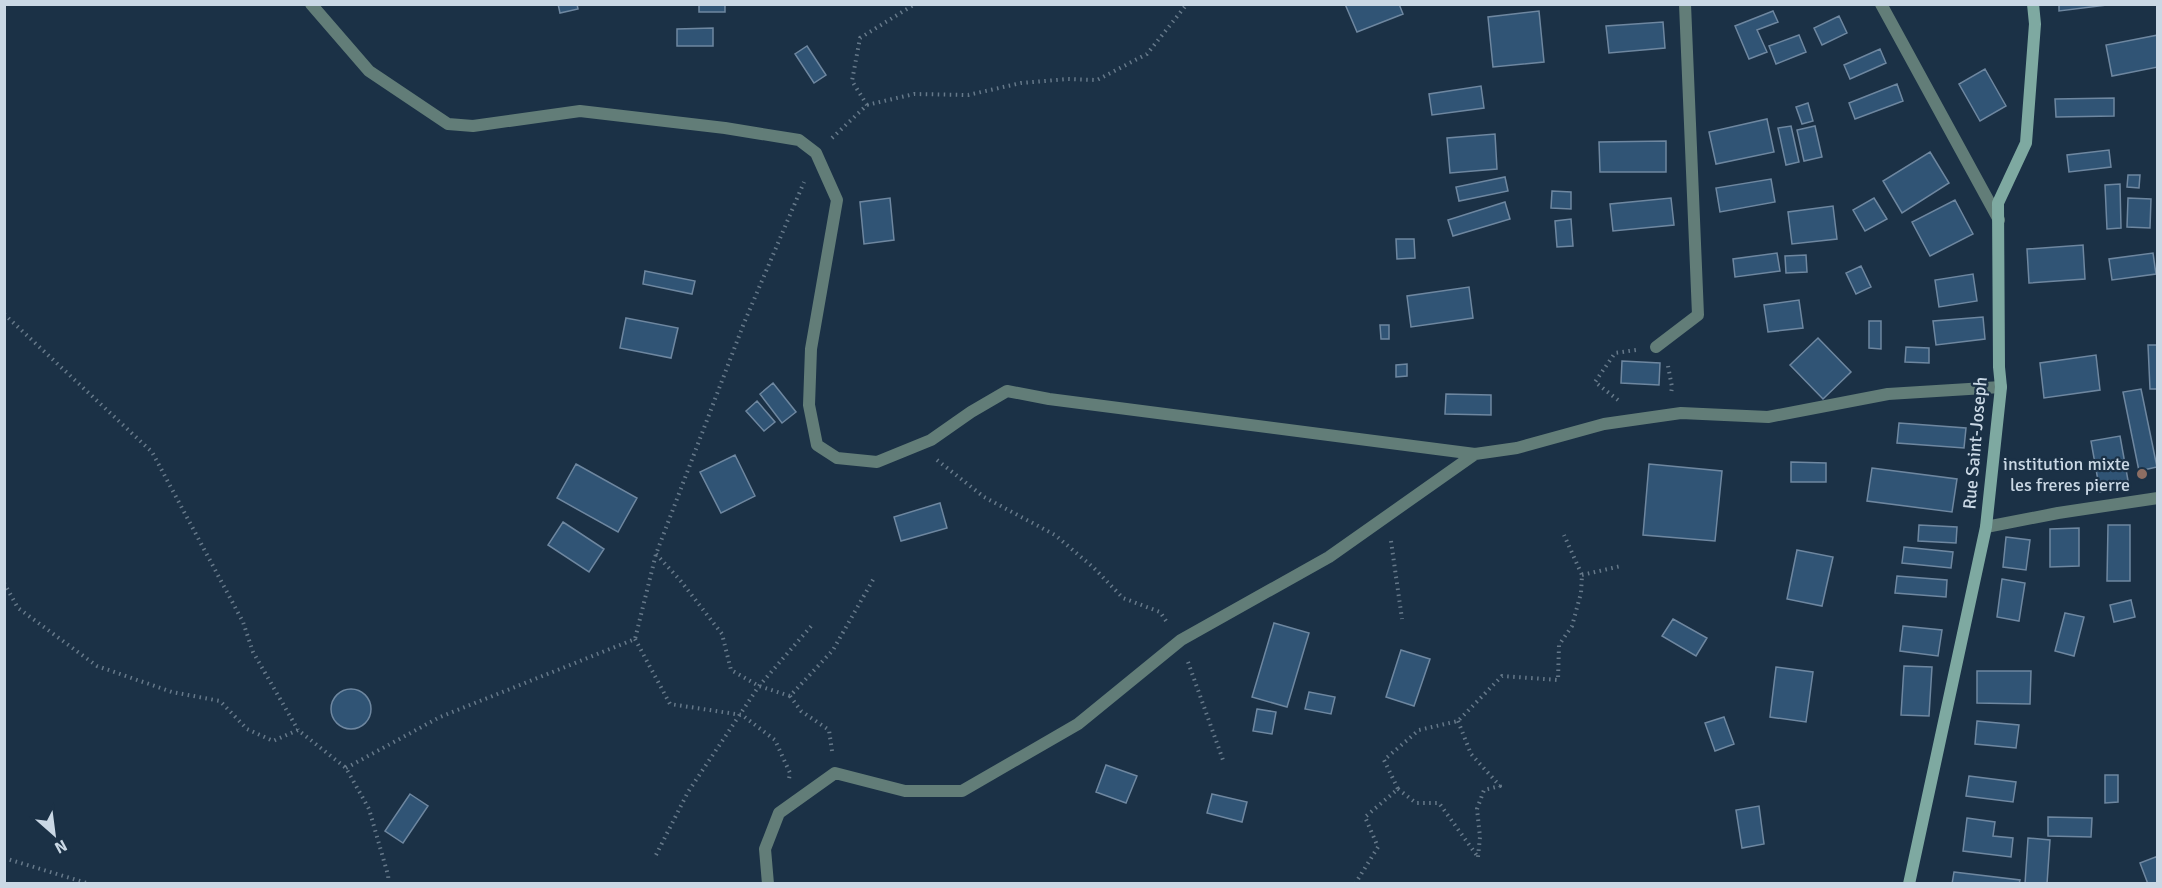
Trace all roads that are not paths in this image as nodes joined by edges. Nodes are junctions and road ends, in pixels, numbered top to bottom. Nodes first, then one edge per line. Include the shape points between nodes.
1 (311, 4) edge
2 (1685, 4) edge
3 (1881, 4) edge
4 (2033, 4) edge
5 (1999, 220) junction
6 (1656, 346) road end
7 (2001, 387) junction
8 (1475, 454) junction
9 (2157, 498) edge
10 (1986, 527) junction
11 (768, 884) edge
12 (1909, 884) edge

1 - 8 street via 369,71 448,124 473,126 580,111 800,140 816,153 837,200 811,349 809,405 818,445 837,458 877,462 931,440 1007,391
2 - 6 street via 1698,315
3 - 5 street
4 - 5 street, Rue Saint-Joseph via 2036,24 2026,143 1998,202
5 - 7 street, Rue Saint-Joseph
7 - 8 street via 1887,394 1768,417 1682,413 1604,424 1517,448
7 - 10 street, Rue Saint-Joseph
8 - 11 street via 1329,557 1181,640 1078,724 962,791 905,791 835,773 779,813 765,849
9 - 10 street
10 - 12 street, Rue Saint-Joseph

